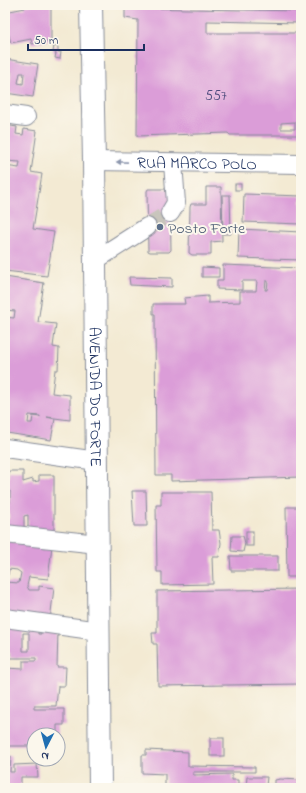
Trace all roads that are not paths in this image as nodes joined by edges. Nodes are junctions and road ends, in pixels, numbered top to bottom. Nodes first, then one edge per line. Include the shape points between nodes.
1 (91, 5) edge
2 (5, 114) edge
3 (26, 117) dead end
4 (94, 161) junction
5 (173, 163) junction
6 (301, 164) edge
7 (170, 213) tunnel mouth
8 (147, 228) tunnel mouth
9 (94, 261) junction
10 (5, 448) edge
11 (97, 461) junction
12 (5, 534) edge
13 (98, 544) junction
14 (5, 618) edge
15 (99, 630) junction
16 (100, 788) edge

1 - 4 main road, AVENIDA DO FORTE
2 - 3 street
5 -> 4 street, RUA MARCO POLO
4 - 9 main road, AVENIDA DO FORTE
5 - 6 street, RUA MARCO POLO
5 - 7 street via 176,202
8 - 9 street
9 - 11 main road, AVENIDA DO FORTE
10 - 11 street
11 - 13 main road, AVENIDA DO FORTE
12 - 13 street
13 - 15 main road, AVENIDA DO FORTE
14 - 15 street
15 - 16 main road, AVENIDA DO FORTE

